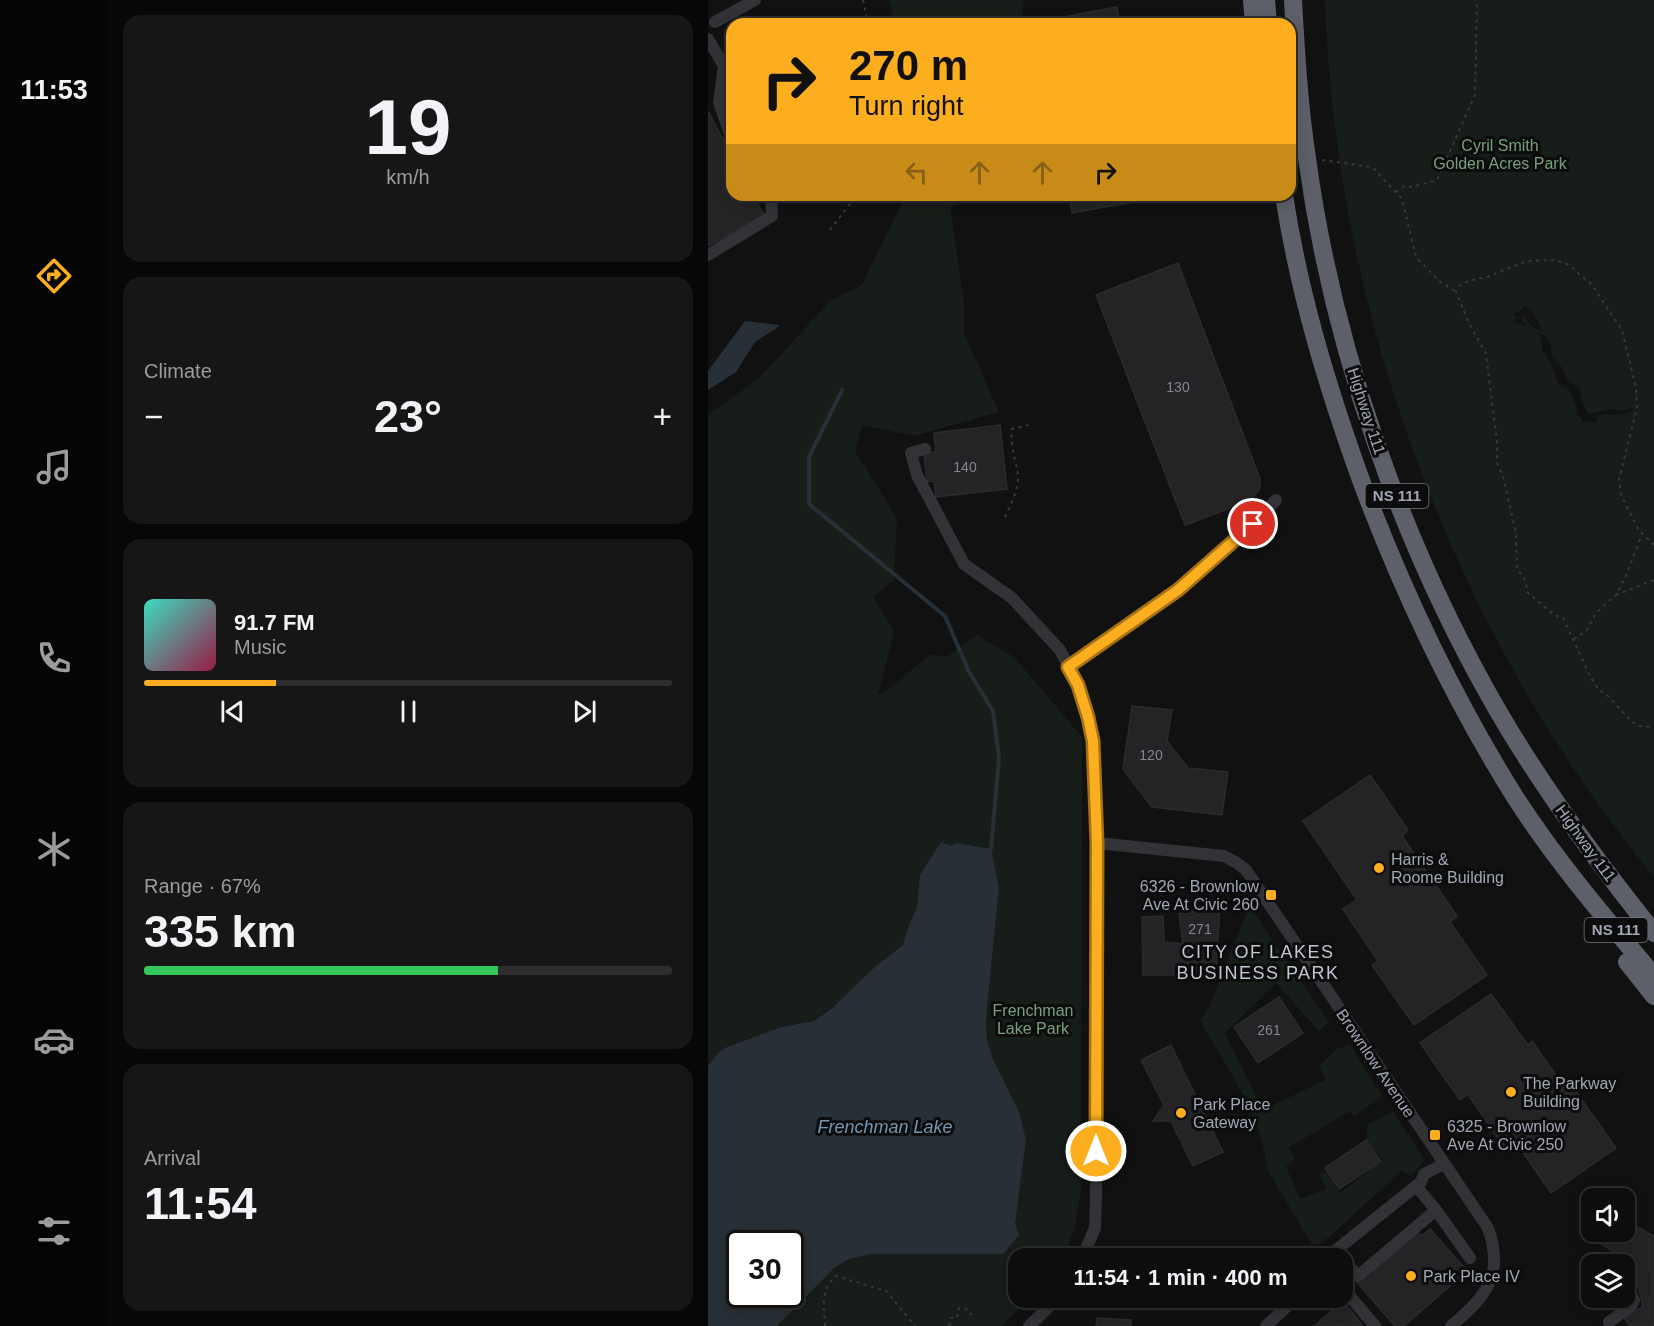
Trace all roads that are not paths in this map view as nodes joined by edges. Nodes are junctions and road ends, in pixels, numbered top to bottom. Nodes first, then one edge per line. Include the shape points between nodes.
1 (755, 0) edge
2 (1252, 0) edge
3 (1266, 0) edge
4 (1293, 0) edge
5 (708, 10) edge
6 (1254, 18) edge
7 (1268, 18) edge
8 (1295, 18) edge
9 (711, 24) edge
10 (1296, 34) edge
11 (708, 39) edge
12 (726, 122) edge
13 (771, 201) edge
14 (1285, 201) edge
15 (708, 255) edge
16 (925, 449) dead end
17 (1276, 500) dead end
18 (1068, 667) junction
19 (1097, 843) junction
20 (1577, 885) junction
21 (1654, 933) edge
22 (1654, 975) edge
23 (1654, 996) edge
24 (1441, 1166) junction
25 (1418, 1184) junction
26 (1436, 1210) junction
27 (1086, 1248) edge
28 (1339, 1248) edge
29 (1470, 1258) dead end
30 (1353, 1271) edge
31 (1353, 1300) edge
32 (1048, 1308) edge
33 (1285, 1308) edge
34 (1628, 1308) edge
35 (1609, 1322) dead end
36 (1029, 1326) edge
37 (1266, 1326) edge
38 (1376, 1326) edge
39 (1451, 1326) edge

1 - 9 street
2 - 6 highway
3 - 7 highway
4 - 8 highway, Highway 111 / NS 111
5 - 9 street
10 - 21 highway, Highway 111 / NS 111 via 1307,158 1322,243 1343,332 1389,477 1457,636 1499,712 1580,835
11 - 12 street via 724,66 719,102
13 - 15 street via 772,216
14 - 20 highway, Highway 111 / NS 111 via 1319,353 1381,533 1414,609 1480,738
16 - 18 street via 911,453 916,475 964,564 1012,598 1060,650
17 - 18 street via 1178,590
18 - 19 street via 1078,685 1093,741
19 - 24 street, Brownlow Avenue via 1224,856 1246,870
19 - 27 street via 1096,1197 1095,1228
20 - 22 highway, Highway 111 / NS 111
20 - 23 highway
24 - 25 street via 1424,1174
24 - 39 street, Brownlow Avenue via 1488,1228 1496,1257 1485,1293
25 - 26 street
25 - 28 street
26 - 29 street
26 - 30 street via 1358,1276
31 - 38 street
32 - 36 street
33 - 37 street
34 - 35 street

